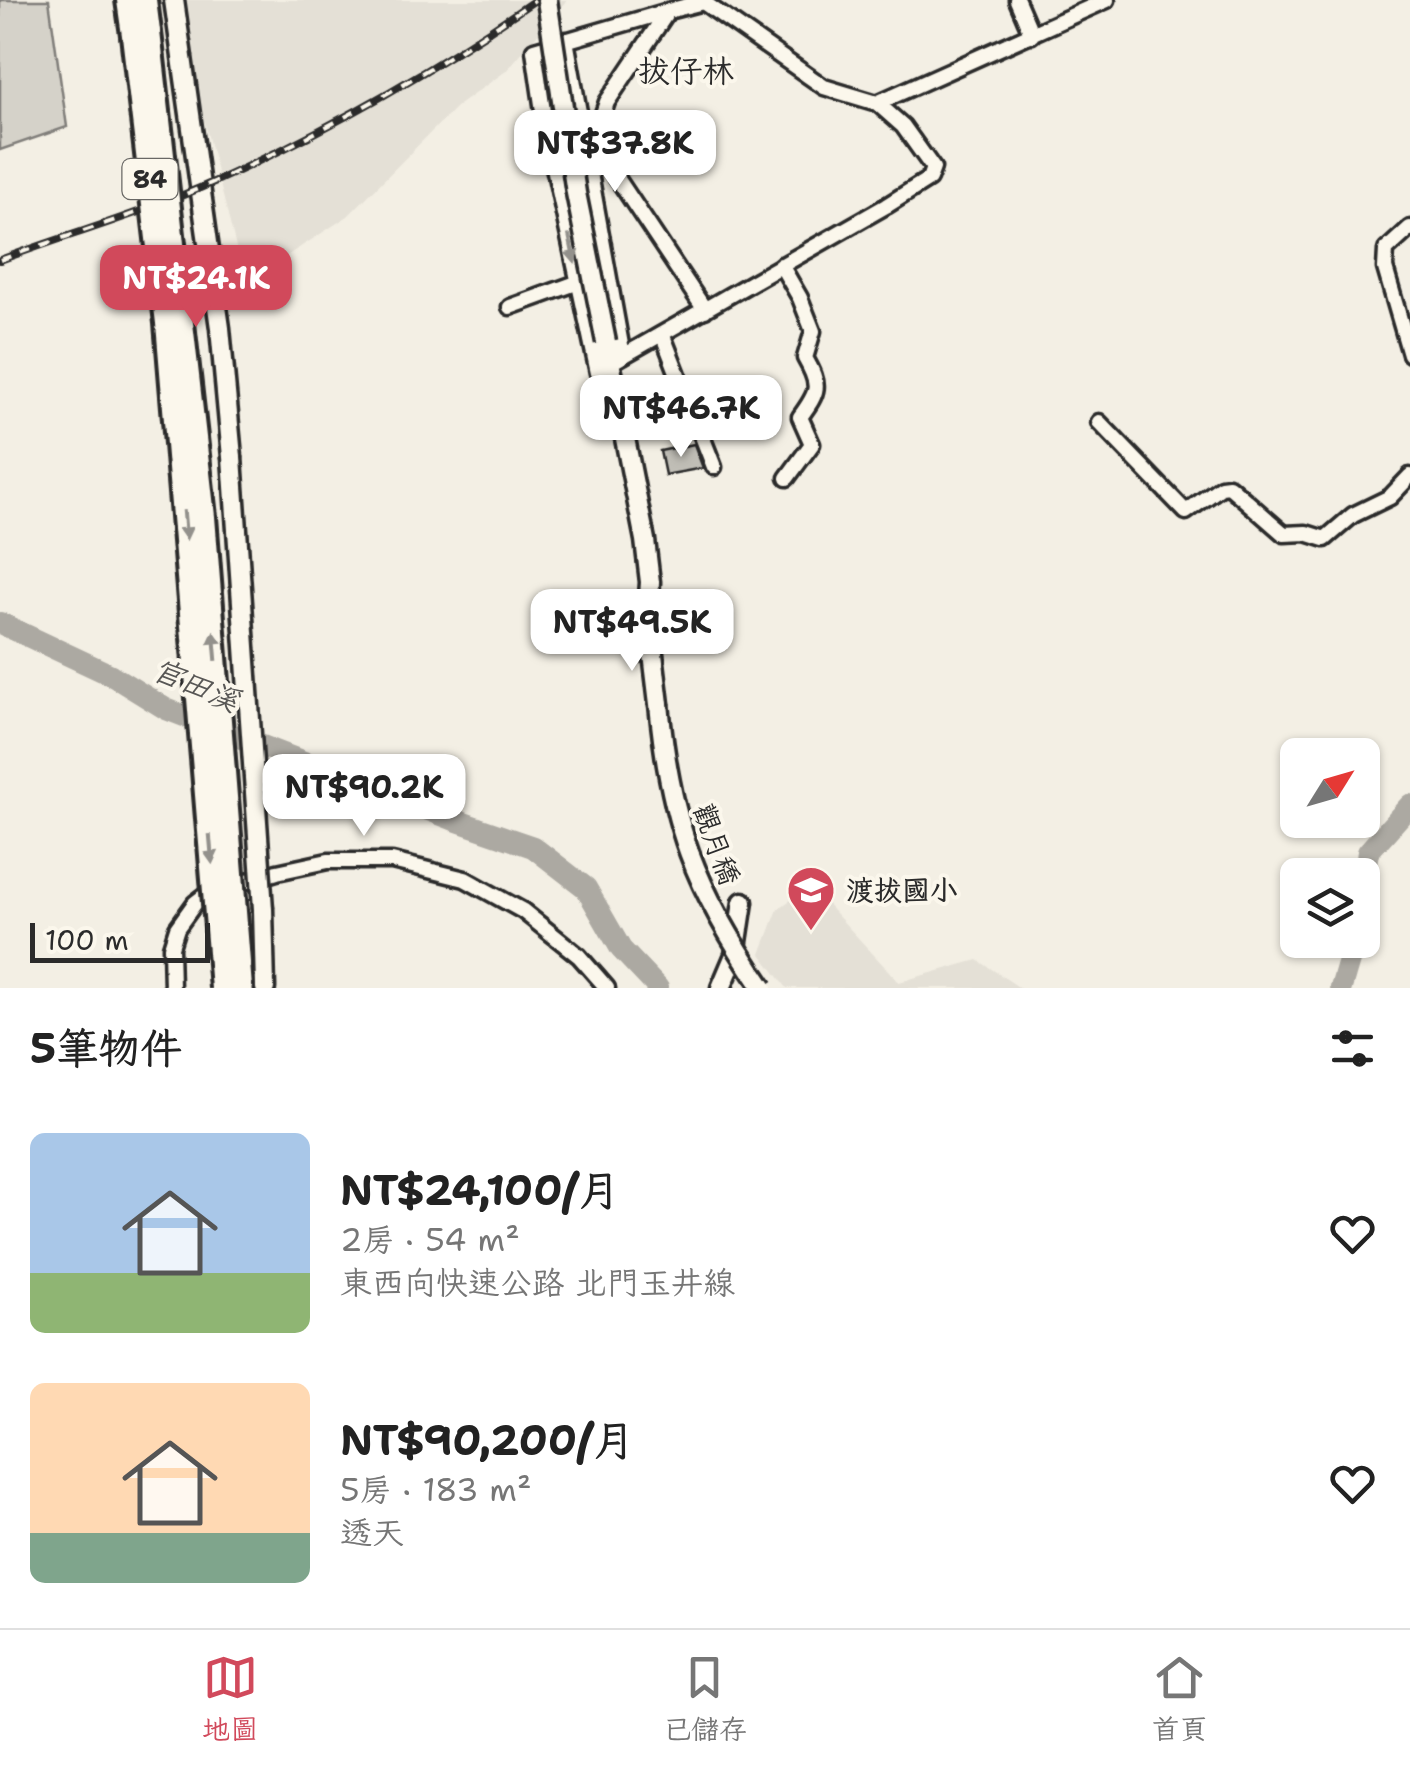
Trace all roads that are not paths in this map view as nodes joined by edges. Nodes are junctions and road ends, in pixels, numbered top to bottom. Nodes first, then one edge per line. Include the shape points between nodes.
1 (128, 0) edge
2 (145, 0) edge
3 (174, 0) edge
4 (547, 0) edge
5 (1017, 0) edge
6 (1108, 0) edge
7 (704, 1) edge
8 (668, 10) junction
9 (1032, 35) junction
10 (566, 40) junction
11 (877, 102) junction
12 (1410, 228) edge
13 (781, 265) junction
14 (579, 282) junction
15 (510, 308) dead end
16 (706, 310) junction
17 (663, 336) junction
18 (1410, 354) edge
19 (610, 364) junction
20 (1099, 422) dead end
21 (714, 467) dead end
22 (1410, 476) edge
23 (787, 478) dead end
24 (743, 902) dead end
25 (172, 988) edge
26 (222, 988) edge
27 (240, 988) edge
28 (265, 988) edge
29 (608, 988) edge
30 (721, 988) edge
31 (763, 988) edge

1 -> 26 highway, 84, bridge via 167,323
27 -> 2 highway, 84, bridge via 204,517
3 - 28 main road, bridge via 232,456
4 - 19 main road, 觀月穚, bridge
5 - 9 street
6 - 9 street
7 - 8 street
7 - 11 street via 824,88
8 - 10 street
8 - 16 street via 607,102 596,131 601,154
9 - 11 street
10 -> 14 street via 534,50
10 - 19 street
11 - 13 street via 933,168 929,179
12 - 18 street via 1386,250 1385,268
13 - 16 street
13 - 23 street via 813,331 805,358 817,378 816,396 800,417 812,444
14 - 15 street
14 - 19 street
16 - 17 street
17 - 19 street
17 - 21 street
19 - 31 main road, 觀月穚, bridge via 646,540 665,769 690,862
20 - 22 street via 1186,512 1228,486 1284,534 1325,539
24 - 30 main road via 735,954
25 - 29 street via 177,928 208,893 328,861 392,861 464,879 524,910

